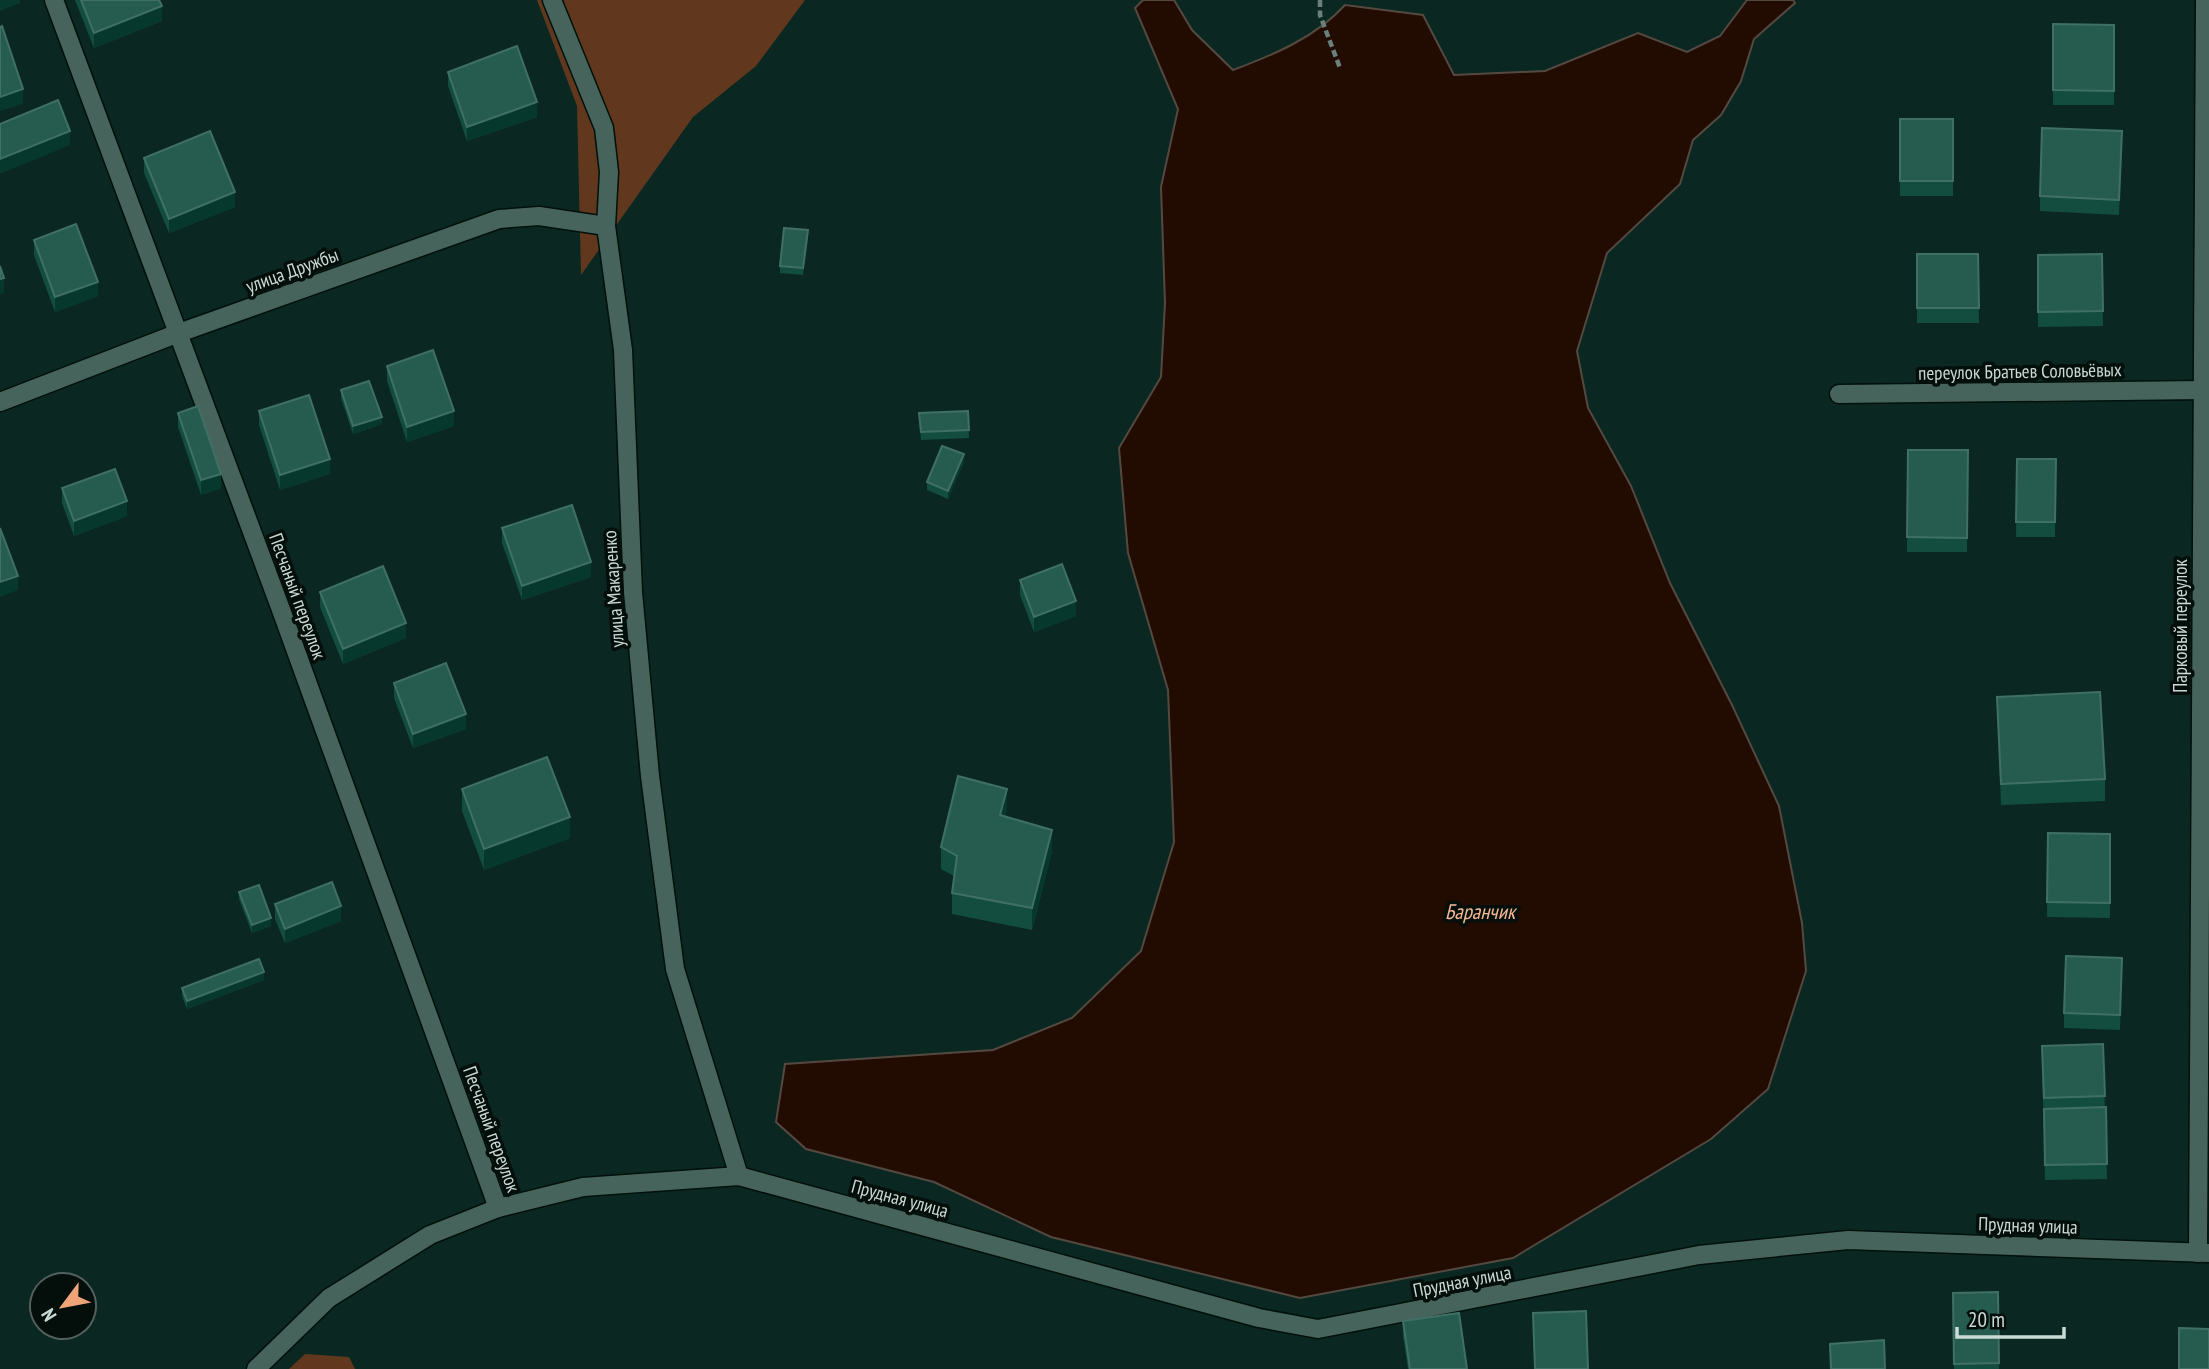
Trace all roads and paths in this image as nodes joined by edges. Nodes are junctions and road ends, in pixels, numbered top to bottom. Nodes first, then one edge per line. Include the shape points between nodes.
1 (54, 0) edge
2 (552, 0) edge
3 (1320, 0) edge
4 (2205, 0) edge
5 (1340, 68) dead end
6 (606, 226) junction
7 (176, 334) junction
8 (2203, 390) junction
9 (1839, 394) dead end
10 (0, 402) edge
11 (739, 1176) junction
12 (498, 1208) junction
13 (2204, 1253) edge
14 (256, 1369) edge

1 - 7 street, Песчаный переулок
2 - 6 street, улица Макаренко via 604,128 609,172
3 - 5 path via 1320,15
4 - 8 street, Парковый переулок
6 - 7 street, улица Дружбы via 539,216 499,219
6 - 11 street, улица Макаренко via 623,350 633,592 646,737 675,969
7 - 10 street, улица Дружбы
7 - 12 street, Песчаный переулок
8 - 9 street, переулок Братьев Соловьёвых
8 - 13 street, Парковый переулок
11 - 12 street, Прудная улица via 583,1187
11 - 13 street, Прудная улица via 1259,1318 1318,1329 1699,1255 1848,1240
12 - 14 street, Прудная улица via 430,1235 329,1298

